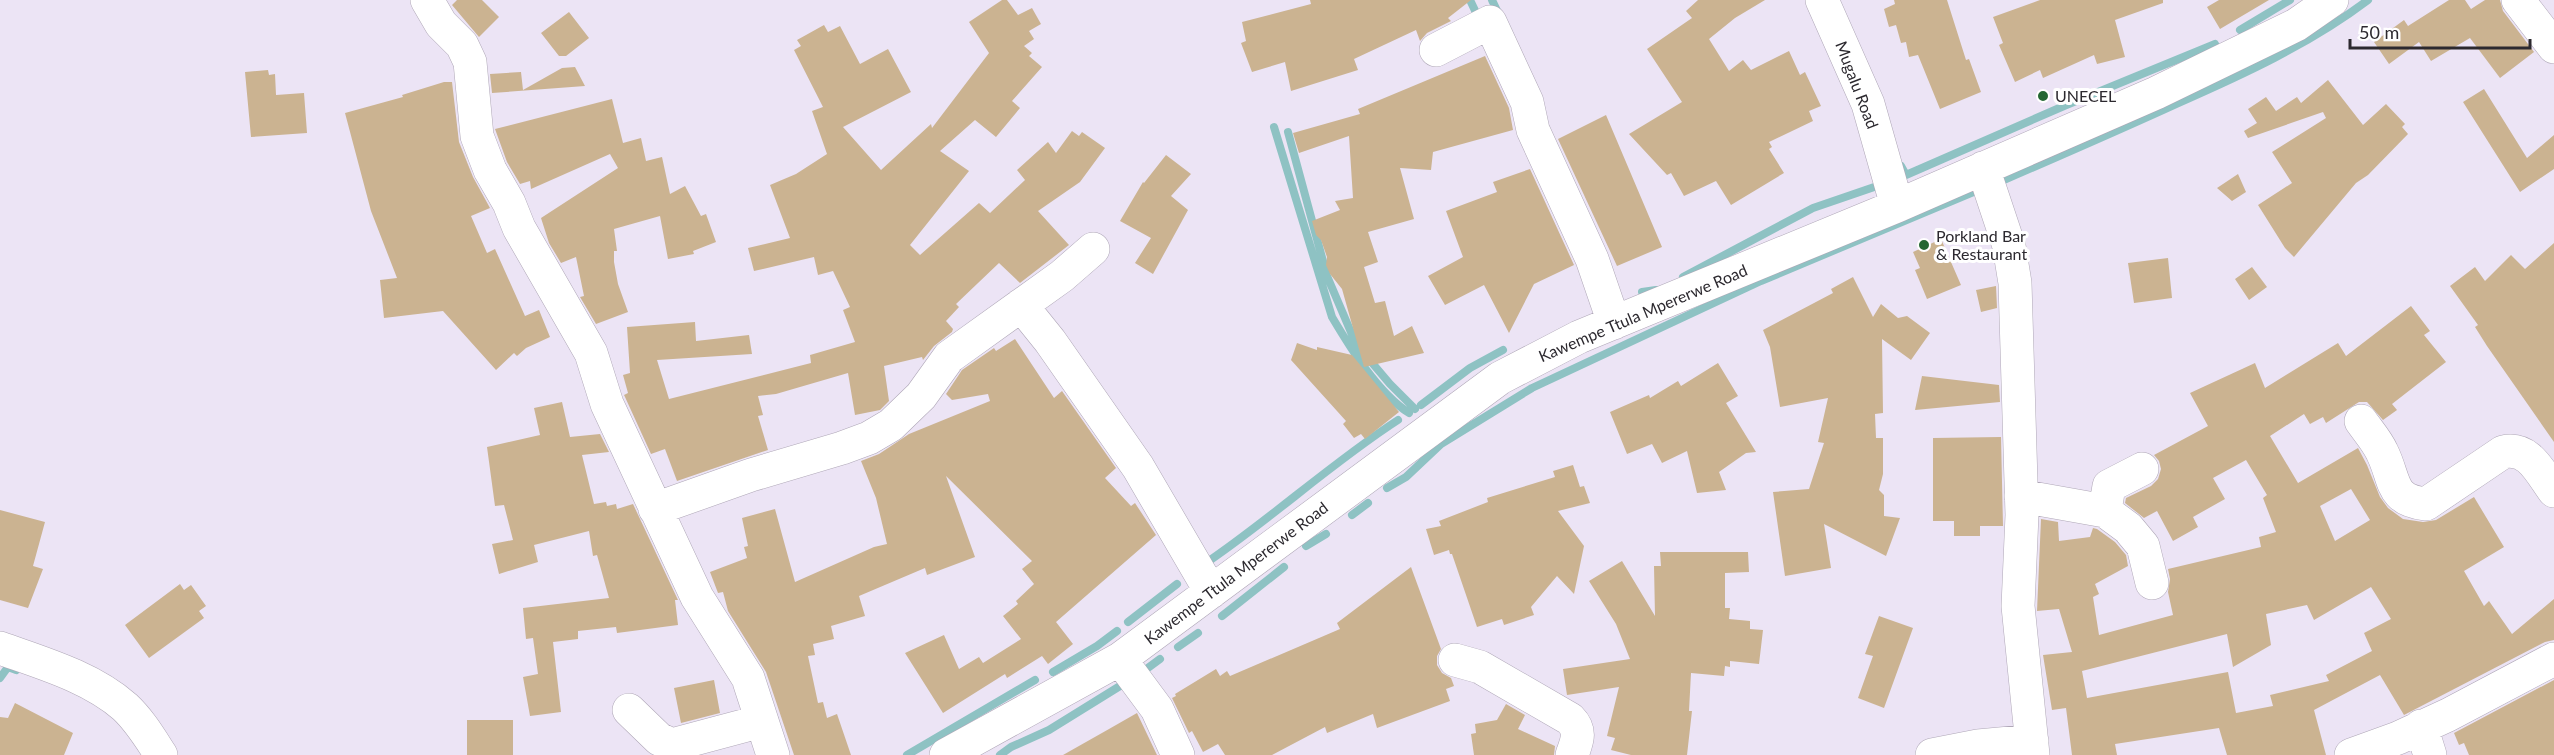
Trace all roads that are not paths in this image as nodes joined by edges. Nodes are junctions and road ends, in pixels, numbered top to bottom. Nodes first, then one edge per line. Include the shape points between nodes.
1 (427, 0) edge
2 (1822, 0) edge
3 (2332, 0) edge
4 (2518, 0) edge
5 (2554, 47) edge
6 (1436, 50) dead end
7 (1983, 168) junction
8 (1897, 206) junction
9 (1093, 249) dead end
10 (1021, 305) junction
11 (1614, 322) junction
12 (2361, 420) dead end
13 (2142, 469) dead end
14 (2554, 491) edge
15 (2020, 496) junction
16 (655, 509) junction
17 (2105, 511) junction
18 (2152, 583) dead end
19 (1211, 592) junction
20 (3, 655) edge
21 (1120, 659) junction
22 (2554, 659) edge
23 (1455, 660) dead end
24 (629, 710) dead end
25 (762, 721) junction
26 (2426, 740) edge
27 (2032, 748) edge
28 (161, 755) edge
29 (773, 755) edge
30 (946, 755) edge
31 (1178, 755) edge
32 (1572, 755) edge
33 (1932, 755) edge
34 (2351, 755) edge

1 - 16 street via 441,24 462,45 470,62 477,136 490,170 591,353 607,404
2 - 8 street, Mugalu Road via 1868,104
3 - 7 street, Kawempe Ttula Mpererwe Road via 2296,25 2167,88
4 - 5 street
6 - 11 street via 1490,22 1527,102 1533,130 1592,259
7 - 8 street, Kawempe Ttula Mpererwe Road
7 - 15 street via 2009,246 2015,283
8 - 11 street, Kawempe Ttula Mpererwe Road
9 - 10 street
10 - 16 street via 949,357 921,396 891,425 869,438
10 - 19 street via 1138,467
11 - 19 street, Kawempe Ttula Mpererwe Road via 1500,378
12 - 14 street via 2382,452 2398,494 2410,502 2426,504 2503,452 2515,449 2527,455
13 - 17 street via 2109,486
15 - 17 street
15 - 27 street via 2018,606
16 - 25 street via 697,597 748,678
17 - 18 street via 2128,528 2143,546
19 - 21 street, Kawempe Ttula Mpererwe Road
20 - 28 street via 51,667 100,690 143,727
21 - 30 street, Kawempe Ttula Mpererwe Road
21 - 31 street via 1157,709
22 - 26 street via 2448,715
23 - 32 street via 1480,667 1570,719 1577,726 1578,735
24 - 25 street via 659,739 672,745
25 - 29 street
26 - 34 street via 2398,738
27 - 33 street via 1978,746

